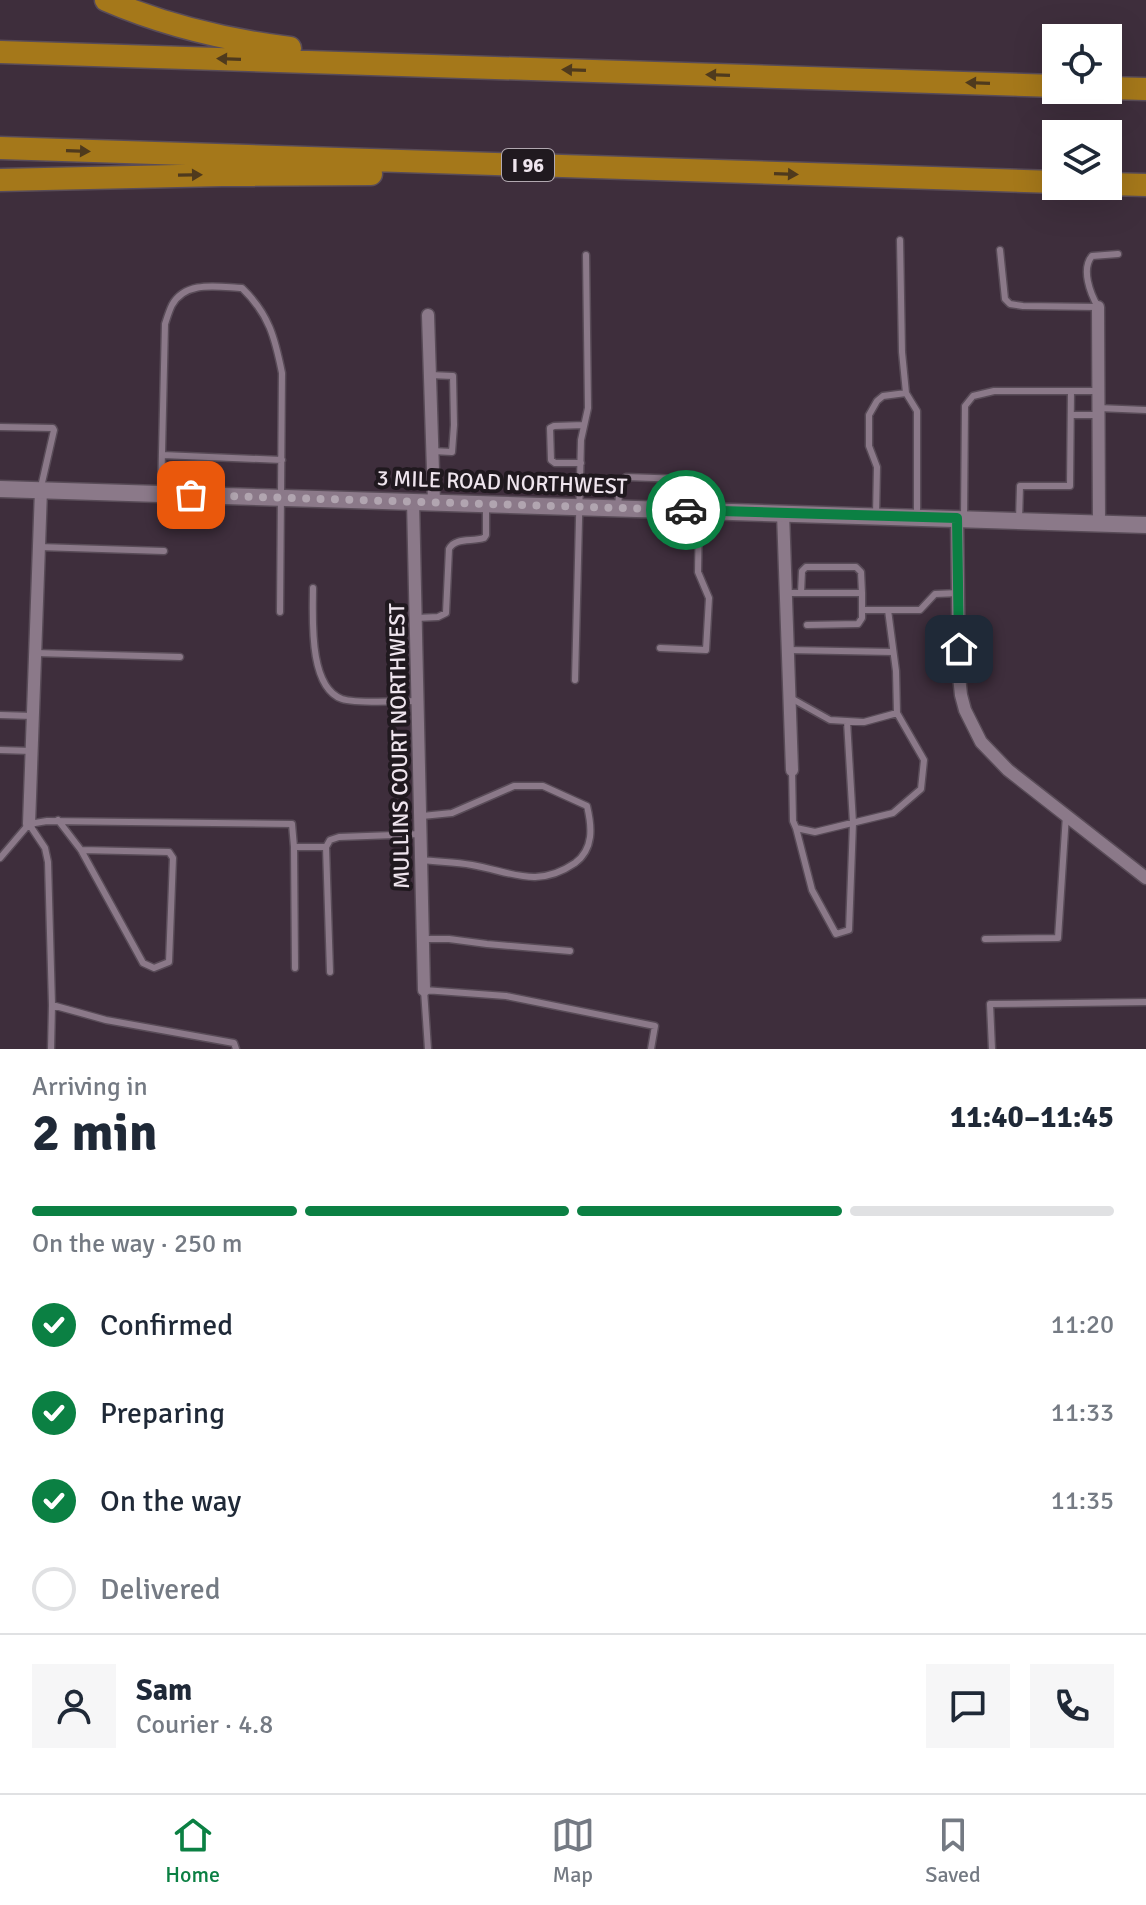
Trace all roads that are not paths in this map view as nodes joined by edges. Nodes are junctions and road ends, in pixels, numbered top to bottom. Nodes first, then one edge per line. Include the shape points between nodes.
1 (106, 0) edge
2 (0, 52) edge
3 (503, 67) junction
4 (1042, 86) edge
5 (1122, 88) edge
6 (1146, 89) edge
7 (0, 148) edge
8 (753, 173) junction
9 (0, 180) edge
10 (1042, 182) edge
11 (1122, 184) edge
12 (1146, 185) edge
13 (900, 240) dead end
14 (1000, 250) dead end
15 (1118, 254) dead end
16 (586, 255) dead end
17 (1098, 307) junction
18 (428, 315) dead end
19 (430, 375) junction
20 (1071, 391) junction
21 (1098, 391) junction
22 (906, 393) junction
23 (1146, 410) edge
24 (1098, 412) junction
25 (1071, 415) junction
26 (584, 425) junction
27 (0, 427) edge
28 (432, 451) junction
29 (162, 455) junction
30 (282, 460) junction
31 (581, 463) junction
32 (0, 489) edge
33 (41, 490) junction
34 (161, 494) junction
35 (281, 498) junction
36 (413, 501) junction
37 (434, 502) junction
38 (486, 504) junction
39 (580, 507) junction
40 (617, 508) junction
41 (694, 510) junction
42 (783, 513) junction
43 (876, 516) junction
44 (917, 517) junction
45 (961, 518) junction
46 (1019, 520) junction
47 (1099, 523) junction
48 (1146, 525) edge
49 (39, 547) junction
50 (164, 551) dead end
51 (313, 588) dead end
52 (786, 593) junction
53 (801, 593) junction
54 (862, 593) junction
55 (959, 593) junction
56 (862, 610) junction
57 (888, 610) junction
58 (280, 612) dead end
59 (416, 618) junction
60 (807, 625) dead end
61 (660, 648) dead end
62 (788, 650) junction
63 (893, 652) junction
64 (35, 653) junction
65 (180, 657) dead end
66 (575, 680) dead end
67 (789, 697) junction
68 (418, 701) junction
69 (897, 713) junction
70 (0, 715) edge
71 (33, 716) junction
72 (847, 721) junction
73 (0, 750) edge
74 (32, 751) junction
75 (792, 770) joint
76 (1066, 815) junction
77 (421, 816) junction
78 (58, 820) junction
79 (853, 823) junction
80 (29, 824) junction
81 (796, 828) junction
82 (422, 834) junction
83 (294, 847) junction
84 (326, 847) junction
85 (81, 850) junction
86 (0, 857) edge
87 (422, 860) junction
88 (1146, 878) edge
89 (423, 939) junction
90 (985, 939) dead end
91 (570, 951) dead end
92 (295, 968) dead end
93 (330, 972) dead end
94 (424, 990) junction
95 (1146, 1002) edge
96 (52, 1005) junction
97 (51, 1049) edge
98 (236, 1049) edge
99 (428, 1049) edge
100 (651, 1049) edge
101 (992, 1049) edge

1 - 3 highway via 166,23 249,43
3 -> 2 highway
4 -> 3 highway
5 - 6 highway
7 -> 8 highway, I 96
9 -> 8 highway
8 -> 10 highway, I 96
11 - 12 highway
13 - 22 lane
14 - 17 lane via 1005,299 1010,304
15 - 17 lane via 1088,261 1088,286
16 - 26 lane
17 - 21 street
18 - 19 street
19 - 28 street
19 - 28 lane via 453,376 452,452
20 - 21 lane
20 - 25 lane
20 - 45 lane via 973,396 965,406
21 - 24 street
22 - 43 lane via 883,396 869,415 869,446 877,467
22 - 44 lane via 917,411
23 - 24 lane
24 - 25 lane
24 - 47 street
25 - 46 lane via 1070,486 1020,486
26 - 31 lane
26 - 31 lane via 554,426 549,433 551,460
27 - 33 lane via 53,428
28 - 37 street
29 - 30 lane
29 - 30 lane via 165,324 172,304 197,286 242,288 264,313 282,373
29 - 34 lane
30 - 35 lane
31 - 39 lane
32 - 33 main road, 3 MILE ROAD NORTHWEST
33 - 34 main road, 3 MILE ROAD NORTHWEST
33 - 49 street
34 - 35 main road, 3 MILE ROAD NORTHWEST
35 - 36 main road, 3 MILE ROAD NORTHWEST
35 - 58 lane
36 - 37 main road, 3 MILE ROAD NORTHWEST
36 - 59 street, MULLINS COURT NORTHWEST
37 - 38 main road, 3 MILE ROAD NORTHWEST
38 - 39 main road, 3 MILE ROAD NORTHWEST
38 - 59 lane via 484,538 455,541 449,549 446,613
39 - 40 main road, 3 MILE ROAD NORTHWEST
39 - 66 lane
40 - 41 main road, 3 MILE ROAD NORTHWEST
40 - 41 lane via 620,484 631,476 686,480
41 - 42 main road, 3 MILE ROAD NORTHWEST
41 - 61 lane via 698,572 709,598 706,650
42 - 43 main road, 3 MILE ROAD NORTHWEST
42 - 52 street
43 - 44 main road, 3 MILE ROAD NORTHWEST
44 - 45 main road, 3 MILE ROAD NORTHWEST
45 - 46 main road, 3 MILE ROAD NORTHWEST
45 - 55 street
46 - 47 main road, 3 MILE ROAD NORTHWEST
47 - 48 main road, 3 MILE ROAD NORTHWEST
49 - 50 lane
49 - 64 street
51 - 68 lane via 314,649 326,686 353,700
52 - 53 lane
52 - 62 street
53 - 54 lane
53 - 54 lane via 806,567 856,567
54 - 56 lane
55 - 57 lane via 935,594 920,610
55 - 76 street via 961,695 971,726 1008,770
56 - 57 lane
56 - 60 lane via 858,624
57 - 63 lane
59 - 68 street, MULLINS COURT NORTHWEST
62 - 63 lane
62 - 67 street
63 - 69 lane
64 - 65 lane
64 - 71 street
67 - 72 lane via 830,720
67 - 75 street
68 - 77 street, MULLINS COURT NORTHWEST
69 - 72 lane
69 - 79 lane via 924,760 921,789 893,813
70 - 71 lane
71 - 74 street
72 - 79 lane
73 - 74 lane
74 - 80 street
75 - 81 lane
76 - 88 street
76 - 90 lane via 1058,938
77 - 82 street, MULLINS COURT NORTHWEST
77 - 87 lane via 452,813 514,786 543,786 587,806 590,822 582,858 545,877
78 - 80 lane
78 - 83 lane via 292,824
78 - 85 lane
79 - 81 lane via 815,832
79 - 81 lane via 849,930 836,934 812,890
80 - 86 lane
80 - 96 lane via 48,862
82 - 84 lane via 339,837
82 - 87 street, MULLINS COURT NORTHWEST
83 - 84 lane
83 - 92 lane
84 - 93 lane
85 - 85 lane via 143,963 154,968 169,962 169,852
87 - 89 street, MULLINS COURT NORTHWEST
89 - 91 lane
89 - 94 street, MULLINS COURT NORTHWEST
94 - 99 lane
94 - 100 lane via 506,996 655,1026
95 - 101 lane via 990,1004
96 - 97 lane
96 - 98 lane via 234,1043

